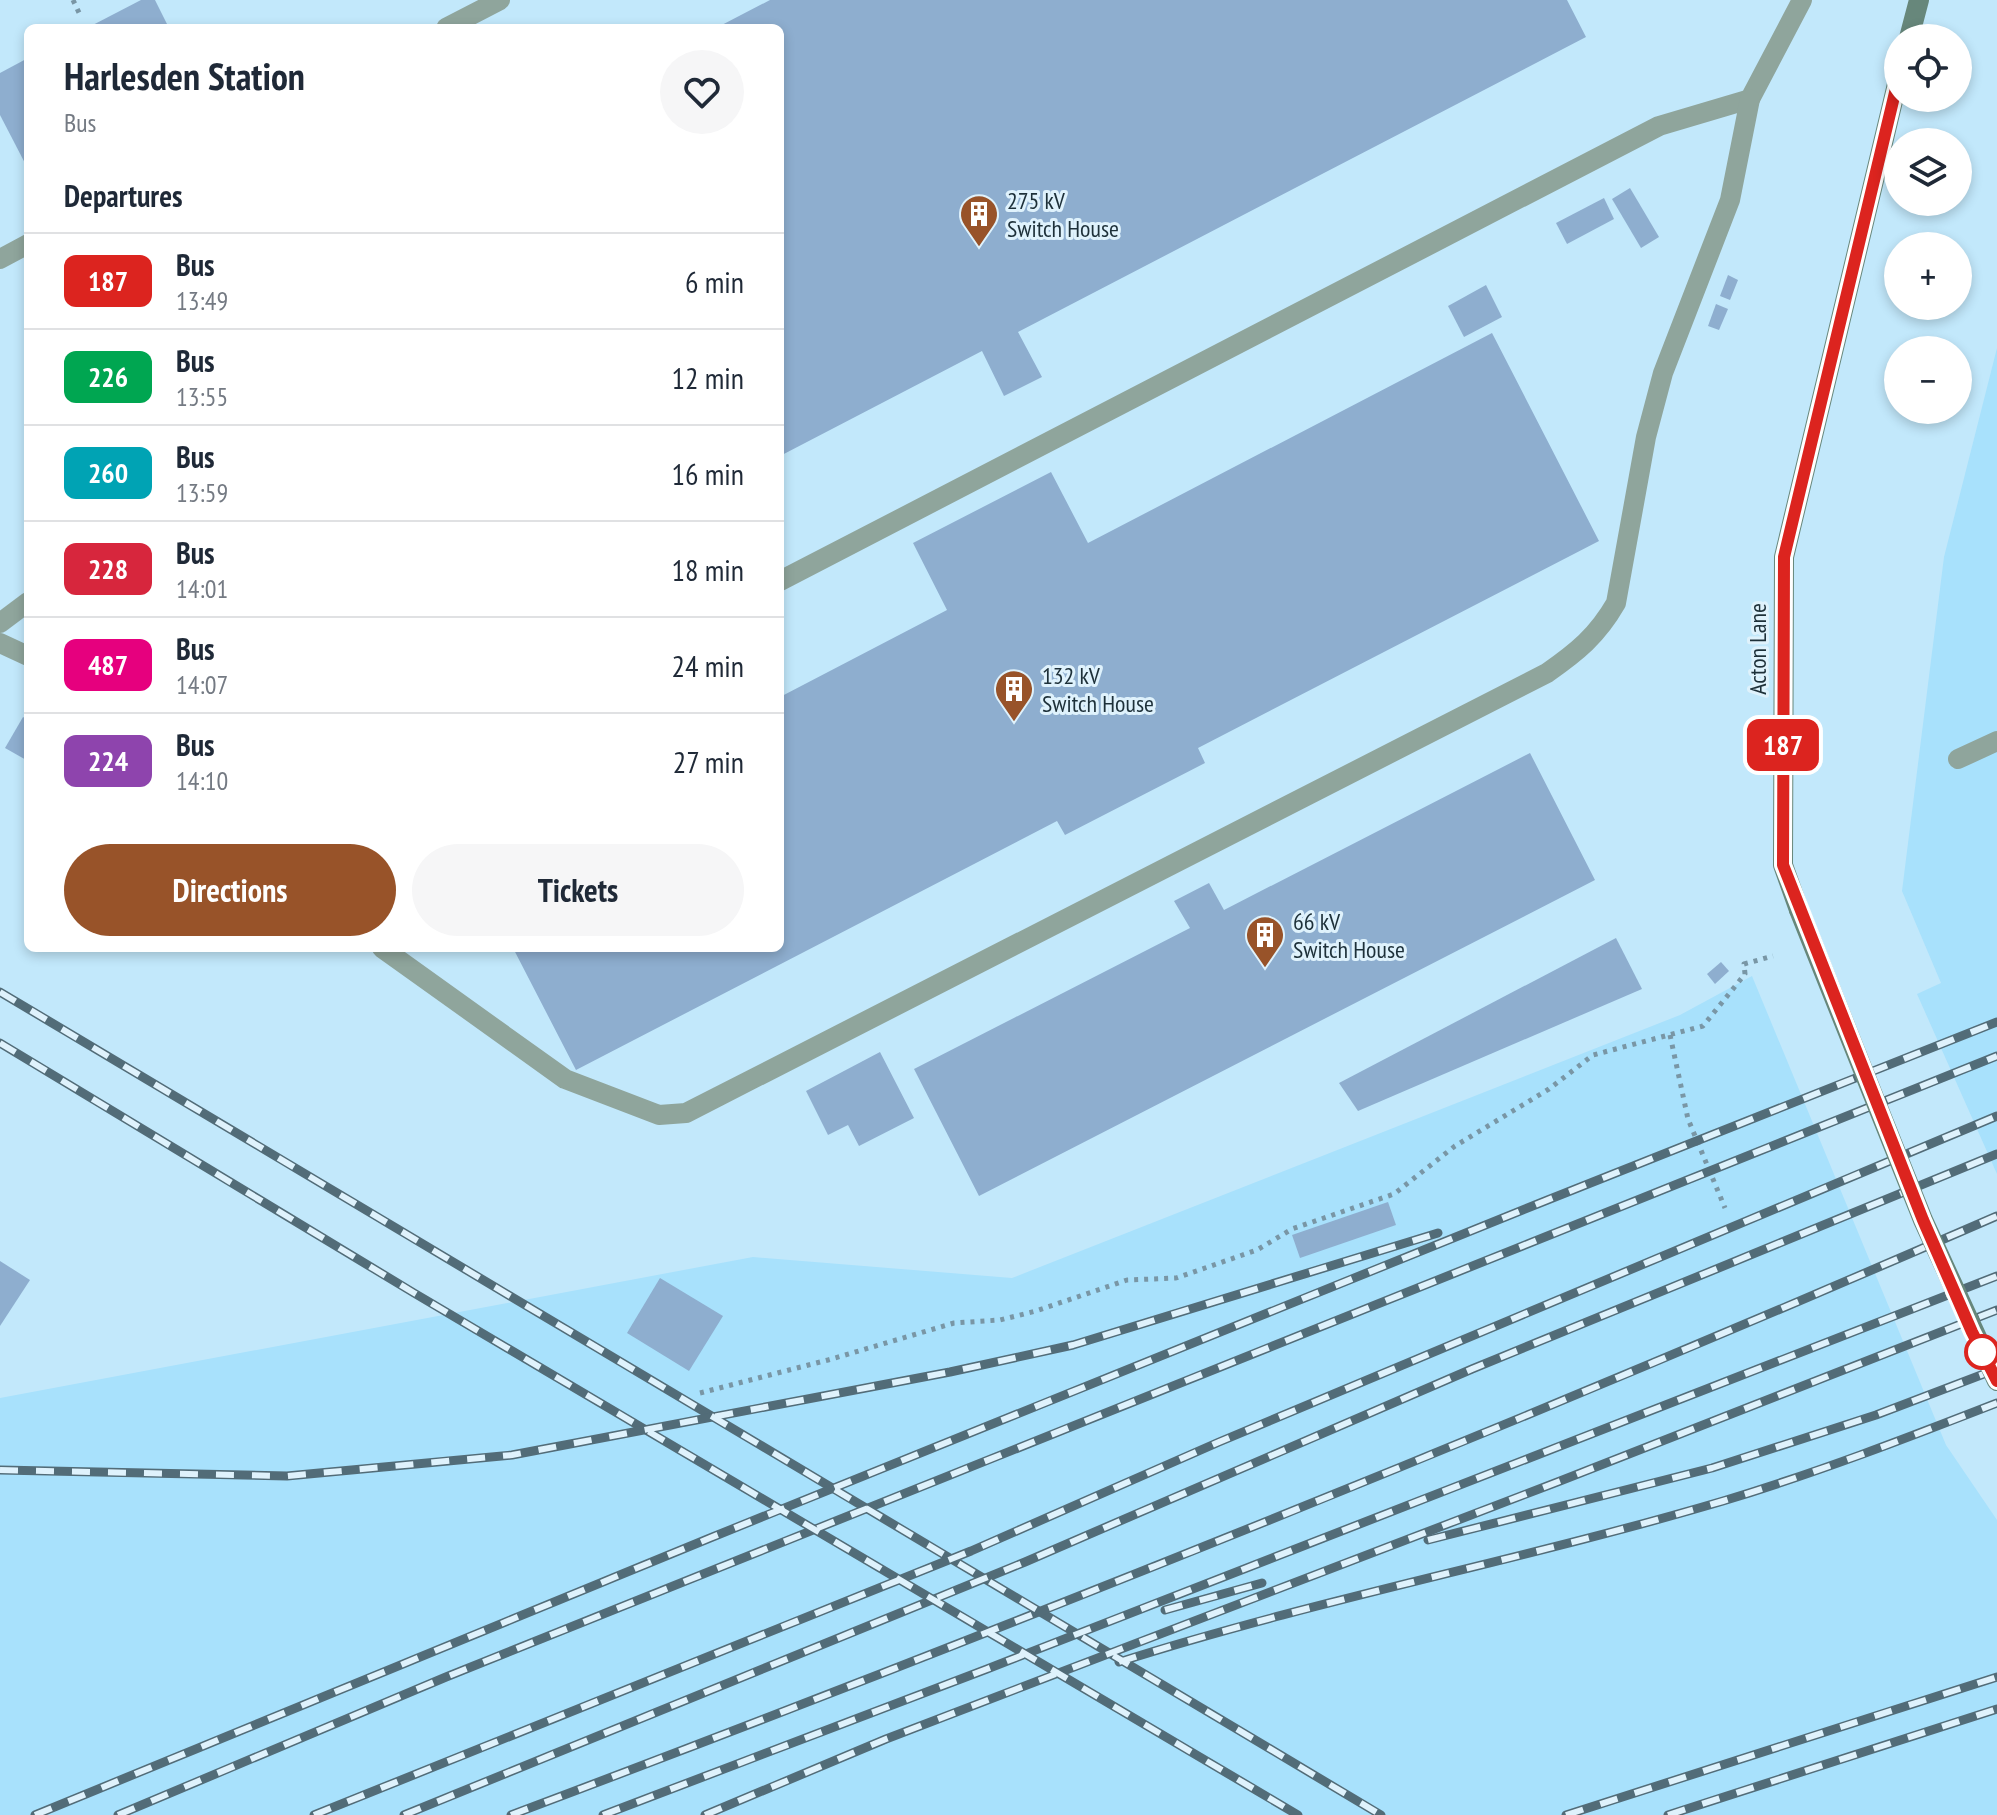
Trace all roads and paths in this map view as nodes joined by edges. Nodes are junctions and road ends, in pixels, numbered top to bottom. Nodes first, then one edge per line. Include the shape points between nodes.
1 (73, 0) edge
2 (500, 0) edge
3 (1802, 0) edge
4 (1919, 0) edge
5 (81, 17) dead end
6 (454, 24) edge
7 (1913, 24) edge
8 (1750, 99) junction
9 (1890, 112) edge
10 (24, 246) edge
11 (0, 259) edge
12 (784, 579) edge
13 (24, 605) edge
14 (0, 623) edge
15 (0, 643) edge
16 (24, 654) edge
17 (1997, 741) edge
18 (1958, 759) dead end
19 (388, 952) edge
20 (1773, 955) dead end
21 (1670, 1035) junction
22 (1725, 1208) dead end
23 (1997, 1381) edge
24 (700, 1393) dead end

1 - 5 path
2 - 6 lane
3 - 8 lane
4 - 7 main road
8 - 12 lane via 1659,126
8 - 19 lane via 1730,200 1663,373 1616,603 1603,627 1547,673 686,1113 659,1115 565,1079
9 - 23 main road, Acton Lane, bridge via 1784,557 1783,865 1923,1220
10 - 11 lane
13 - 14 lane
15 - 16 lane
17 - 18 lane
20 - 21 path via 1744,964 1745,974 1703,1026
21 - 22 path via 1688,1119
21 - 24 path via 1593,1055 1549,1089 1455,1146 1394,1194 1292,1229 1257,1250 1176,1278 1127,1280 1036,1311 954,1323

